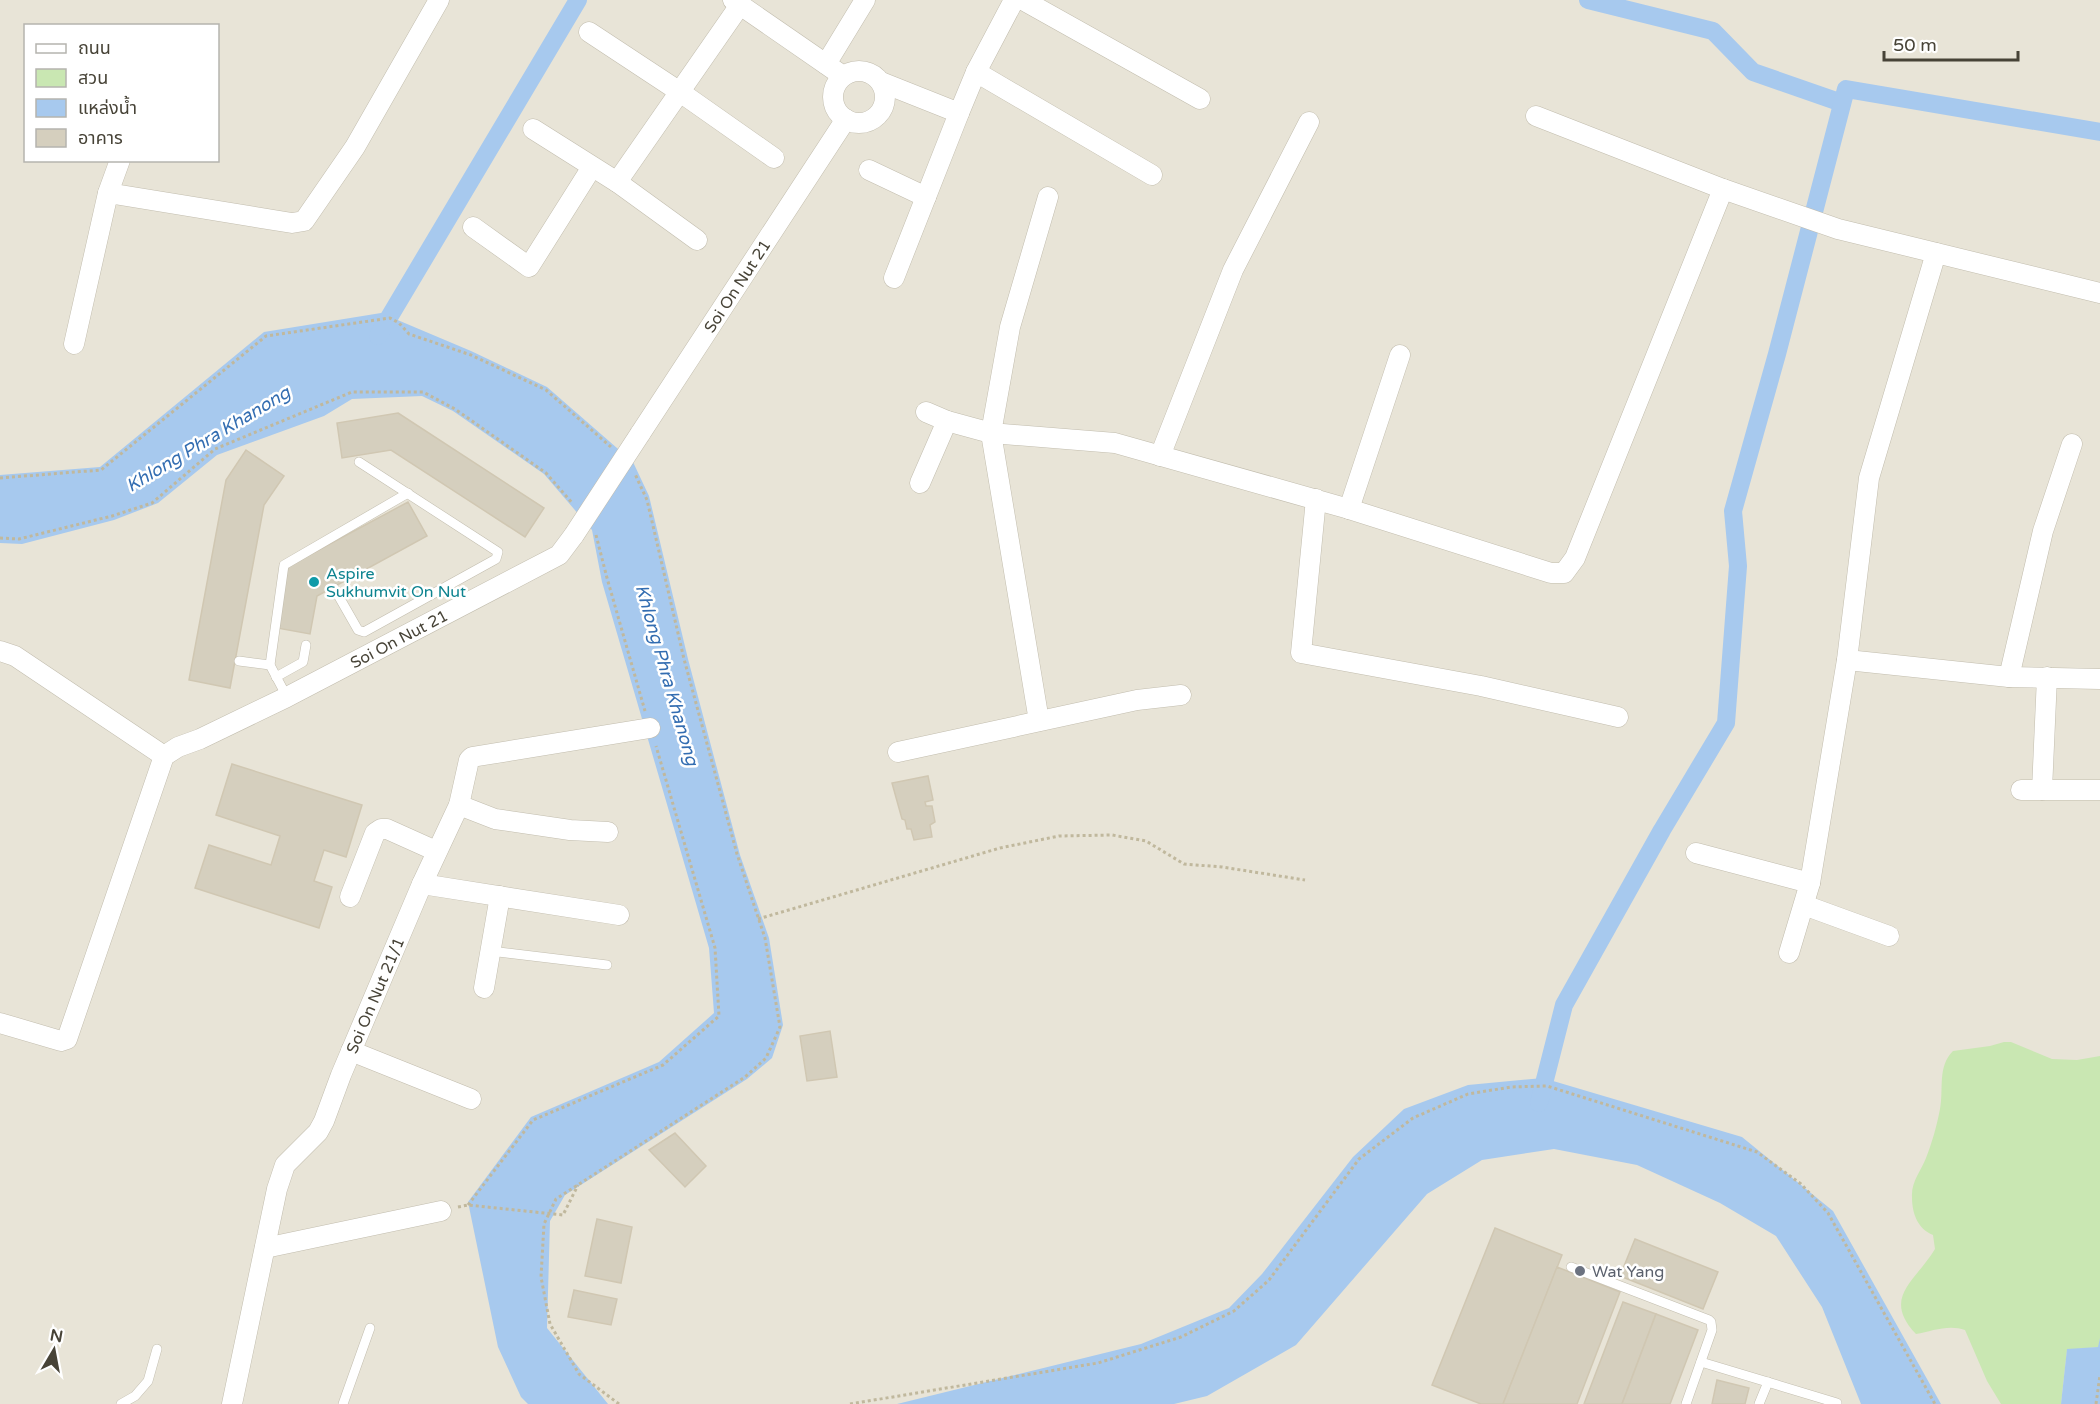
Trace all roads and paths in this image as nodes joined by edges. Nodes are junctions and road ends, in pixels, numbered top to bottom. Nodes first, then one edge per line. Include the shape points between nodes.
1 (439, 0) edge
2 (865, 0) edge
3 (1014, 0) edge
4 (1023, 0) edge
5 (736, 3) edge
6 (589, 32) dead end
7 (826, 64) junction
8 (976, 72) junction
9 (843, 76) junction
10 (881, 82) junction
11 (680, 92) junction
12 (1200, 99) dead end
13 (959, 113) junction
14 (1536, 116) dead end
15 (846, 119) junction
16 (1309, 122) dead end
17 (533, 129) dead end
18 (774, 158) dead end
19 (119, 162) edge
20 (592, 167) junction
21 (869, 170) dead end
22 (1152, 175) dead end
23 (617, 183) junction
24 (1724, 189) junction
25 (108, 193) junction
26 (926, 197) junction
27 (1048, 197) dead end
28 (473, 227) dead end
29 (697, 240) dead end
30 (1936, 253) junction
31 (894, 278) dead end
32 (2100, 292) edge
33 (74, 344) dead end
34 (1400, 355) dead end
35 (926, 412) dead end
36 (947, 421) junction
37 (991, 433) junction
38 (2072, 444) dead end
39 (1160, 456) junction
40 (359, 462) dead end
41 (920, 483) dead end
42 (408, 493) junction
43 (1316, 499) junction
44 (574, 506) dead end
45 (1349, 508) junction
46 (595, 530) dead end
47 (0, 538) edge
48 (334, 588) dead end
49 (306, 645) dead end
50 (0, 651) edge
51 (1847, 660) junction
52 (239, 661) dead end
53 (270, 665) junction
54 (2009, 676) junction
55 (276, 677) junction
56 (2047, 678) junction
57 (2100, 679) edge
58 (1181, 694) dead end
59 (287, 697) junction
60 (1618, 717) dead end
61 (1039, 721) junction
62 (650, 728) junction
63 (897, 752) dead end
64 (164, 756) junction
65 (2021, 790) dead end
66 (2042, 790) junction
67 (2100, 790) edge
68 (459, 806) junction
69 (608, 832) dead end
70 (436, 851) junction
71 (1696, 853) dead end
72 (1305, 880) dead end
73 (1810, 883) junction
74 (422, 884) junction
75 (500, 896) junction
76 (350, 897) dead end
77 (1804, 906) junction
78 (619, 915) dead end
79 (758, 919) dead end
80 (1889, 936) dead end
81 (490, 951) junction
82 (1790, 953) dead end
83 (607, 965) dead end
84 (484, 988) dead end
85 (0, 1023) edge
86 (351, 1051) junction
87 (471, 1099) dead end
88 (579, 1183) dead end
89 (441, 1211) dead end
90 (265, 1248) junction
91 (1571, 1267) dead end
92 (370, 1328) dead end
93 (156, 1349) dead end
94 (1701, 1362) junction
95 (2100, 1375) edge
96 (1768, 1383) junction
97 (1837, 1403) edge
98 (121, 1404) edge
99 (231, 1404) edge
100 (343, 1404) edge
101 (850, 1404) edge
102 (1686, 1404) edge
103 (1759, 1404) edge
104 (1935, 1404) edge
105 (2096, 1404) edge

1 - 25 street via 355,147 304,221 292,223
2 - 7 street
3 - 8 street
4 - 12 street
5 - 7 street
5 - 11 street
6 - 11 street
7 - 9 street
8 - 13 street
8 - 22 street
9 - 10 street via 867,71
9 - 15 street via 833,90 833,98 839,114
10 - 13 street
10 - 15 street via 886,99 879,115 863,123
11 - 18 street
11 - 23 street
13 - 26 street
14 - 24 street
15 - 59 street, Soi On Nut 21, bridge via 558,555
16 - 39 street via 1233,270
17 - 20 street
19 - 25 street
20 - 23 street
20 - 28 street via 530,267
21 - 26 street
23 - 29 street
24 - 30 street via 1838,229
24 - 45 street via 1575,558 1566,571 1551,573
25 - 33 street
26 - 31 street
27 - 37 street via 1010,327
30 - 32 street
30 - 51 street via 1869,478
34 - 45 street
35 - 36 street
36 - 37 street
36 - 41 street
37 - 39 street via 1115,443
37 - 61 street
38 - 54 street via 2043,531
39 - 43 street
40 - 42 lane
42 - 48 lane via 498,552 497,558 364,632 358,630
42 - 53 lane via 284,565
43 - 45 street
43 - 60 street via 1301,653 1481,686
44 - 47 path via 546,473 455,408 423,392 352,392 215,449 152,503 20,540
46 - 62 path
49 - 55 lane via 302,664
50 - 64 street via 15,656
51 - 54 street
51 - 73 street
52 - 53 lane
53 - 55 lane
54 - 56 street
55 - 59 lane
56 - 57 street
56 - 66 street
58 - 61 street
59 - 64 street, Soi On Nut 21
61 - 63 street
62 - 68 street, Soi On Nut 21/1 via 472,757
62 - 88 path via 715,948 718,1016 663,1065 534,1120 468,1205 563,1215
64 - 85 street via 67,1039 61,1041
65 - 66 street
66 - 67 street
68 - 69 street via 495,819
68 - 70 street, Soi On Nut 21/1
70 - 74 street, Soi On Nut 21/1
70 - 76 street via 387,828 381,829 375,833
71 - 73 street
72 - 79 path via 1184,864 1146,841 1112,835 1059,836 1000,848
73 - 77 street
74 - 75 street
74 - 86 street, Soi On Nut 21/1
75 - 78 street
75 - 81 street
77 - 80 street
77 - 82 street
81 - 83 lane
81 - 84 street
86 - 87 street
86 - 90 street, Soi On Nut 21/1 via 321,1127 285,1165
89 - 90 street
90 - 99 street, Soi On Nut 21/1
91 - 94 lane via 1712,1322
92 - 100 lane
93 - 98 lane via 147,1381 135,1396
94 - 96 lane
94 - 102 lane
95 - 105 path
96 - 97 lane
96 - 103 lane
101 - 104 path via 1098,1363 1181,1337 1234,1311 1269,1280 1359,1159 1413,1118 1468,1094 1547,1086 1757,1152 1801,1184 1828,1213

